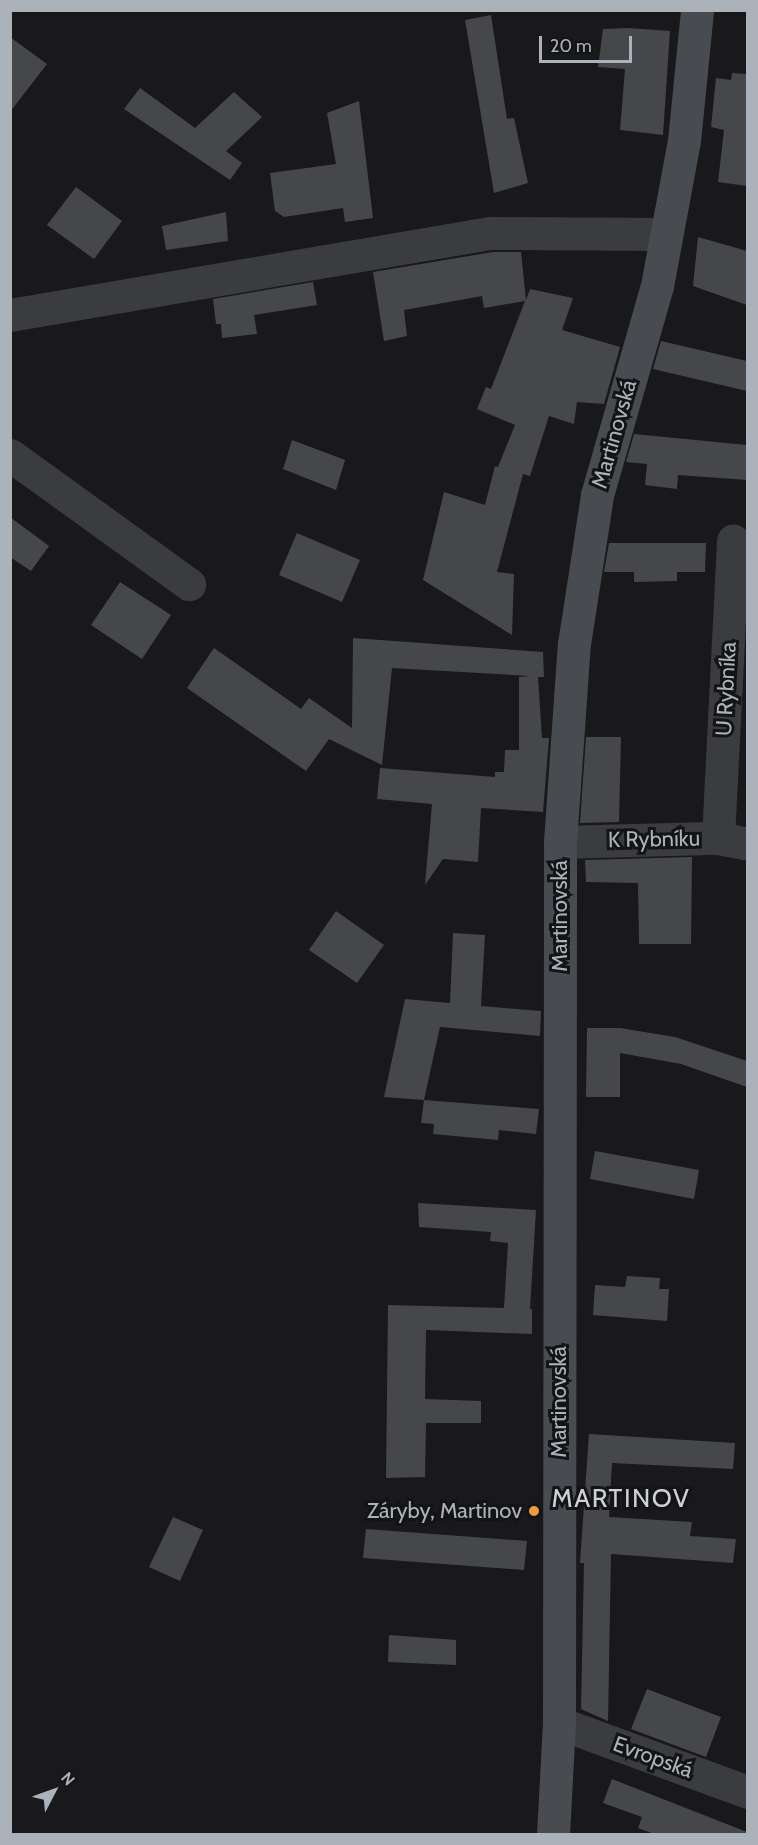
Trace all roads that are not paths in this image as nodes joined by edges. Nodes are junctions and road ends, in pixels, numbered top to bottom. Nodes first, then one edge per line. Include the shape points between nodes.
1 (697, 10) edge
2 (666, 234) junction
3 (10, 315) edge
4 (10, 455) edge
5 (733, 540) dead end
6 (189, 584) dead end
7 (733, 841) edge
8 (560, 842) junction
9 (559, 1723) junction
10 (747, 1792) edge
11 (553, 1834) edge

1 - 2 street, Martinovská via 684,141
2 - 3 street via 491,232
2 - 8 street, Martinovská via 657,286 597,495 574,644
4 - 6 street
5 - 7 street, U Rybníka
7 - 8 street, K Rybníku
8 - 9 street, Martinovská
9 - 10 street, Evropská
9 - 11 street, Martinovská

